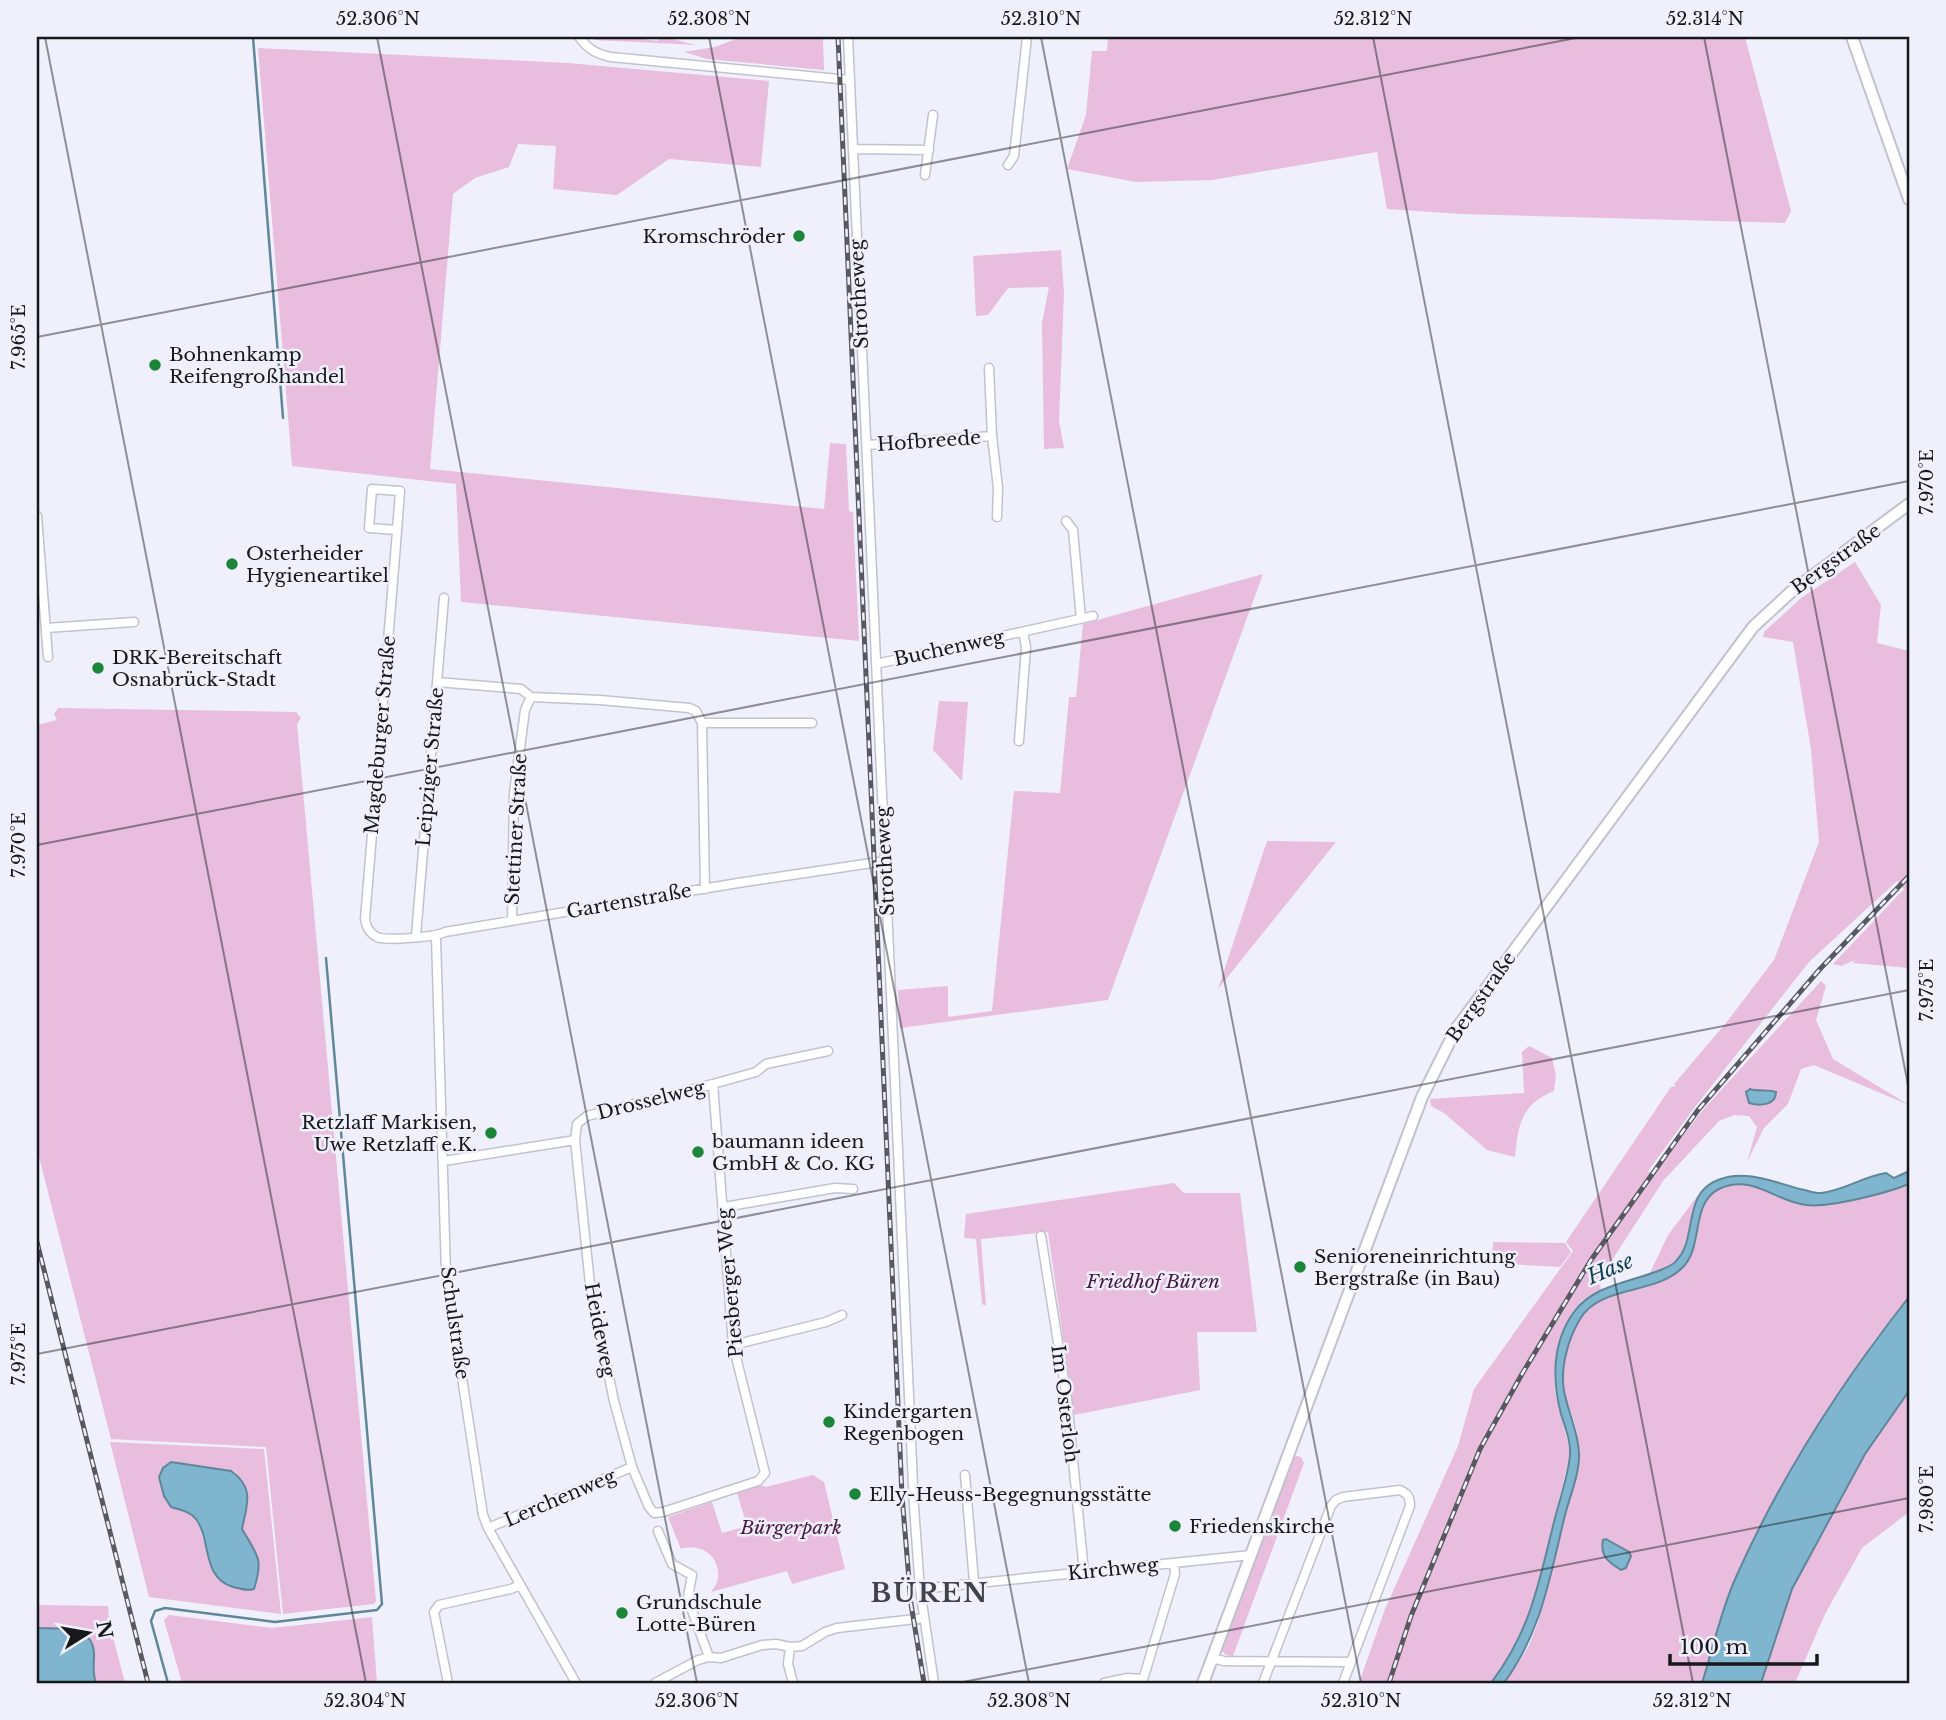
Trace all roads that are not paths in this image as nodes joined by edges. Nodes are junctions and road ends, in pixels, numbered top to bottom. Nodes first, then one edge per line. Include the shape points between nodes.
1 (579, 37) edge
2 (848, 37) edge
3 (1027, 37) edge
4 (1852, 37) edge
5 (849, 79) junction
6 (933, 115) dead end
7 (853, 149) junction
8 (929, 150) junction
9 (1008, 165) dead end
10 (925, 175) dead end
11 (1909, 199) edge
12 (989, 368) dead end
13 (992, 436) junction
14 (867, 445) junction
15 (1909, 505) edge
16 (37, 516) edge
17 (997, 517) dead end
18 (1066, 521) dead end
19 (397, 530) junction
20 (444, 598) dead end
21 (1093, 616) dead end
22 (1081, 619) junction
23 (134, 622) dead end
24 (46, 628) junction
25 (1023, 632) junction
26 (48, 657) dead end
27 (876, 663) junction
28 (437, 682) junction
29 (531, 697) junction
30 (702, 723) junction
31 (812, 723) dead end
32 (1019, 741) dead end
33 (885, 862) junction
34 (705, 889) junction
35 (512, 921) junction
36 (374, 936) joint
37 (416, 936) junction
38 (436, 937) junction
39 (828, 1051) dead end
40 (713, 1084) junction
41 (575, 1140) junction
42 (444, 1161) junction
43 (853, 1189) dead end
44 (724, 1207) junction
45 (1041, 1236) dead end
46 (842, 1315) dead end
47 (733, 1345) junction
48 (632, 1467) junction
49 (965, 1475) dead end
50 (654, 1513) joint
51 (488, 1528) junction
52 (658, 1531) dead end
53 (1251, 1555) junction
54 (1174, 1563) junction
55 (1084, 1572) junction
56 (974, 1582) junction
57 (520, 1585) junction
58 (920, 1589) junction
59 (924, 1618) junction
60 (790, 1647) junction
61 (709, 1657) junction
62 (1212, 1658) junction
63 (1272, 1661) junction
64 (1351, 1662) junction
65 (1142, 1681) edge
66 (448, 1683) edge
67 (576, 1683) edge
68 (655, 1683) edge
69 (793, 1683) edge
70 (934, 1683) edge
71 (1104, 1683) edge
72 (1203, 1683) edge
73 (1263, 1683) edge
74 (1343, 1683) edge

1 - 5 street via 598,54 611,57
2 - 5 street, Strotheweg
3 - 9 street via 1014,156
4 - 11 street
5 - 7 street, Strotheweg
6 - 8 street
7 - 8 street
7 - 14 street, Strotheweg
8 - 10 street
12 - 13 street, Hofbreede
13 - 14 street, Hofbreede
13 - 17 street, Hofbreede
14 - 27 street, Strotheweg
15 - 53 street, Bergstraße via 1792,590 1753,627 1456,1029 1422,1097
16 - 24 street
18 - 22 street via 1073,530
19 - 19 street, Magdeburger Straße via 400,491 372,489 369,528
19 - 36 street, Magdeburger Straße via 365,919
20 - 28 street, Leipziger Straße
21 - 22 street, Buchenweg
22 - 25 street, Buchenweg
23 - 24 street
24 - 26 street
25 - 27 street, Buchenweg
25 - 32 street, Buchenweg via 1026,647
27 - 33 street, Strotheweg
28 - 29 street via 521,689
28 - 37 street, Leipziger Straße
29 - 30 street via 689,708
29 - 35 street, Stettiner Straße via 514,793
30 - 31 street
30 - 34 street
33 - 34 street, Gartenstraße
33 - 58 street, Strotheweg
34 - 35 street, Gartenstraße
35 - 38 street, Gartenstraße
36 - 37 street, Gartenstraße
37 - 38 street, Gartenstraße
38 - 42 street, Schulstraße
39 - 40 street, Drosselweg via 766,1065
40 - 41 street, Drosselweg via 587,1116 578,1124
40 - 44 street, Piesberger Weg
41 - 42 street
41 - 48 street, Heideweg via 590,1284
42 - 51 street, Schulstraße via 446,1273
43 - 44 street
44 - 47 street, Piesberger Weg
45 - 55 street, Im Osterloh via 1067,1399
46 - 47 street
47 - 50 street, Piesberger Weg via 764,1468 762,1478
48 - 50 street, Heideweg
48 - 51 street, Lerchenweg
49 - 56 street
51 - 57 street, Schulstraße
52 - 61 street via 672,1564 692,1575 688,1597
53 - 54 street, Kirchweg
53 - 62 street, Bergstraße
54 - 55 street, Kirchweg
54 - 65 street via 1175,1574
55 - 56 street, Kirchweg
56 - 58 street, Kirchweg
57 - 66 street via 439,1605 434,1612
57 - 67 street, Schulstraße
58 - 59 street, Strotheweg
59 - 60 street via 837,1628 802,1646
59 - 70 street, Strotheweg
60 - 61 street via 762,1645 721,1658
60 - 69 street
61 - 68 street
62 - 63 street
62 - 72 street, Bergstraße
63 - 64 street
63 - 64 street via 1335,1500 1400,1490 1410,1498 1410,1506
63 - 73 street
64 - 74 street
65 - 71 street via 1129,1678

